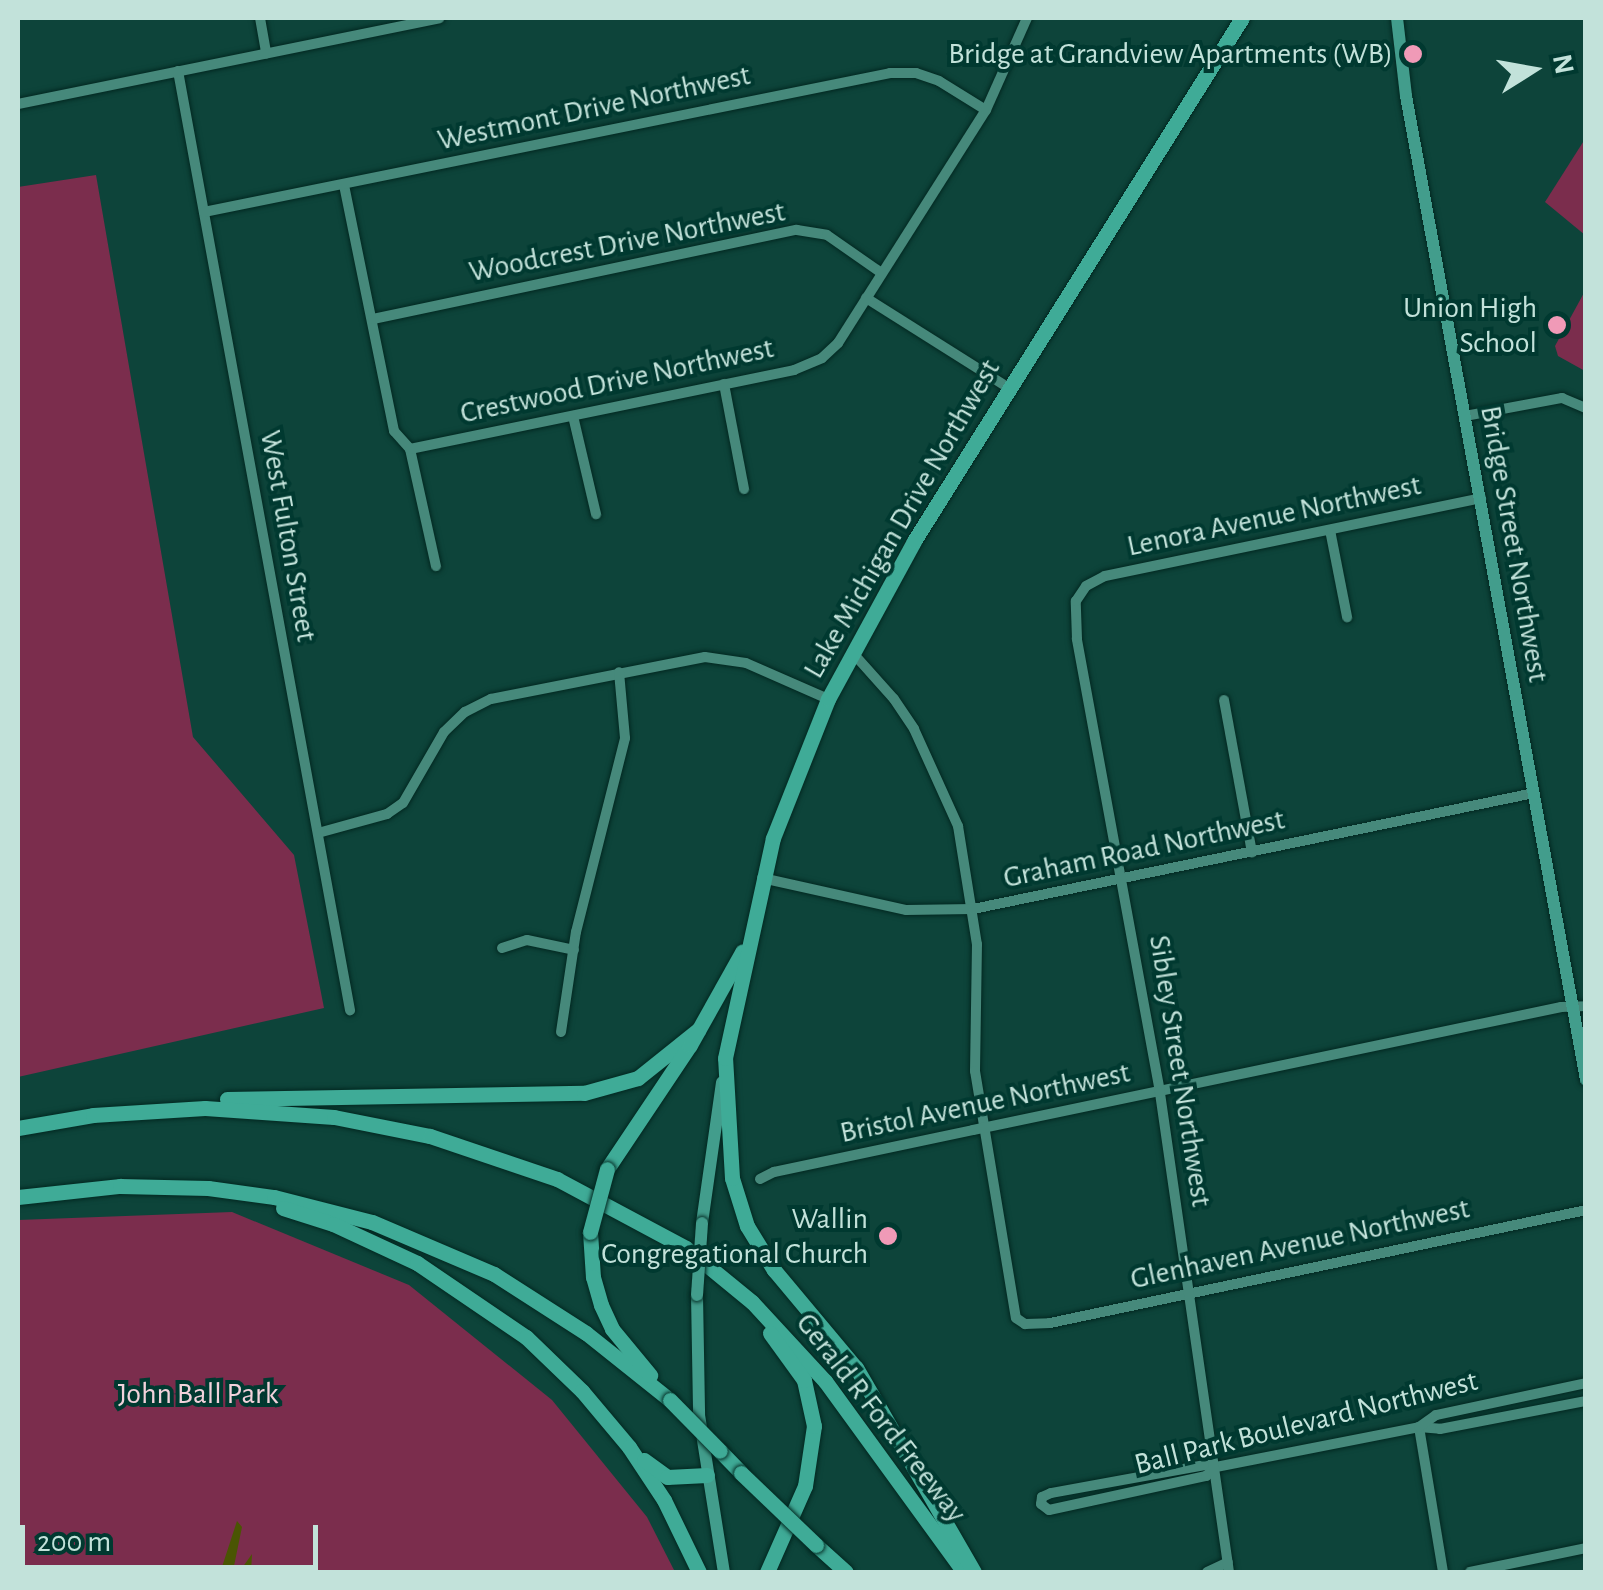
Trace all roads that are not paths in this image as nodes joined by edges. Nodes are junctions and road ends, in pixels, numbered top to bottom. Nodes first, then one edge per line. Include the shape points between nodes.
1 (260, 18) edge
2 (439, 18) edge
3 (1028, 18) edge
4 (1242, 18) edge
5 (1398, 18) edge
6 (266, 52) junction
7 (178, 71) junction
8 (18, 104) edge
9 (986, 110) junction
10 (344, 185) junction
11 (204, 212) junction
12 (880, 272) junction
13 (866, 298) junction
14 (373, 319) junction
15 (724, 384) junction
16 (1009, 388) junction
17 (1586, 408) edge
18 (573, 416) junction
19 (1465, 416) junction
20 (410, 449) junction
21 (744, 489) dead end
22 (1481, 498) junction
23 (596, 514) dead end
24 (1330, 530) junction
25 (436, 566) dead end
26 (1081, 590) joint
27 (1347, 617) dead end
28 (852, 652) junction
29 (619, 672) junction
30 (828, 699) junction
31 (1224, 700) dead end
32 (1534, 793) junction
33 (318, 832) junction
34 (1252, 852) junction
35 (762, 878) junction
36 (1123, 879) junction
37 (973, 910) junction
38 (747, 946) junction
39 (502, 948) dead end
40 (574, 950) junction
41 (1580, 1006) edge
42 (350, 1010) dead end
43 (698, 1030) junction
44 (561, 1032) dead end
45 (725, 1058) junction
46 (1586, 1080) edge
47 (1160, 1092) junction
48 (132, 1111) junction
49 (18, 1128) edge
50 (983, 1128) junction
51 (760, 1179) dead end
52 (242, 1193) junction
53 (18, 1197) edge
54 (1586, 1210) edge
55 (723, 1278) junction
56 (1190, 1293) junction
57 (1586, 1383) edge
58 (668, 1398) junction
59 (1586, 1401) edge
60 (1420, 1427) junction
61 (629, 1447) junction
62 (1216, 1467) junction
63 (707, 1475) junction
64 (1041, 1504) dead end
65 (1586, 1548) edge
66 (1229, 1567) edge
67 (699, 1572) edge
68 (724, 1572) edge
69 (768, 1572) edge
70 (846, 1572) edge
71 (964, 1572) edge
72 (974, 1572) edge
73 (1207, 1572) edge
74 (1444, 1572) edge
75 (1470, 1572) edge

1 - 6 street
2 - 6 street
3 - 9 street
4 - 16 highway, Lake Michigan Drive Northwest
5 - 19 main road, Bridge Street Northwest via 1406,96
6 - 7 street
7 - 8 street
7 - 11 street, West Fulton Street
9 - 10 street, Westmont Drive Northwest via 938,81 890,74
9 - 12 street
10 - 11 street, Westmont Drive Northwest
10 - 14 street
11 - 33 street, West Fulton Street
12 - 13 street
12 - 14 street, Woodcrest Drive Northwest via 827,235 797,230
13 - 15 street, Crestwood Drive Northwest via 830,352 811,365
13 - 16 street
14 - 20 street via 394,431
15 - 18 street, Crestwood Drive Northwest
15 - 21 street
16 - 28 highway, Lake Michigan Drive Northwest
17 - 19 street via 1562,398
18 - 20 street, Crestwood Drive Northwest
18 - 23 street
19 - 22 main road, Bridge Street Northwest
20 - 25 street
22 - 24 street, Lenora Avenue Northwest
22 - 32 main road, Bridge Street Northwest
24 - 26 street, Lenora Avenue Northwest via 1105,576
24 - 27 street
26 - 36 street, Sibley Street Northwest via 1078,639
28 - 30 highway, Lake Michigan Drive Northwest
28 - 37 street via 894,698 946,794
29 - 30 street via 667,661 727,659
29 - 33 street via 491,699 465,712 444,732 403,804
29 - 40 street via 625,738
30 - 35 highway, Lake Michigan Drive Northwest
31 - 34 street
32 - 34 street, Graham Road Northwest
32 - 41 main road, Bridge Street Northwest
33 - 42 street, West Fulton Street
34 - 36 street, Graham Road Northwest
35 - 37 street, Graham Road Northwest via 906,910
35 - 38 highway, Lake Michigan Drive Northwest
36 - 37 street, Graham Road Northwest
36 - 47 street, Sibley Street Northwest
37 - 50 street
38 - 43 highway
38 - 45 highway, Lake Michigan Drive Northwest
39 - 40 street via 527,940
40 - 44 street
41 - 46 main road, Bridge Street Northwest
41 - 47 street, Bristol Avenue Northwest
43 - 48 highway via 638,1078 584,1094 169,1100
43 - 58 highway, bridge via 607,1169 590,1232 593,1278 612,1329
45 - 63 main road, Lake Michigan Drive Northwest, bridge via 697,1295
45 - 72 highway via 732,1178 747,1226 774,1270 856,1368
47 - 50 street, Bristol Avenue Northwest
47 - 56 street, Sibley Street Northwest
48 - 49 highway, Gerald R Ford Freeway
48 - 55 highway, Gerald R Ford Freeway via 271,1111 430,1136 504,1158 615,1206
50 - 51 street, Bristol Avenue Northwest
50 - 56 street, Glenhaven Avenue Northwest via 1012,1311 1024,1324
52 - 53 highway via 120,1186
52 - 58 highway via 372,1222 458,1256 552,1310
52 - 61 highway via 371,1240 472,1298 526,1337
54 - 56 street, Glenhaven Avenue Northwest
55 - 69 highway via 792,1359 812,1406 809,1473
55 - 71 highway, Gerald R Ford Freeway via 786,1334 825,1381
56 - 62 street, Sibley Street Northwest
57 - 60 street, Ball Park Boulevard Northwest via 1436,1415
58 - 70 highway, bridge
59 - 60 street via 1440,1429
60 - 62 street, Ball Park Boulevard Northwest
60 - 74 street
61 - 63 highway via 667,1477
61 - 67 highway
62 - 64 street, Ball Park Boulevard Northwest via 1051,1493
62 - 66 street, Sibley Street Northwest
63 - 68 main road, Lake Michigan Drive Northwest
65 - 75 street
66 - 73 street, Sibley Street Northwest

